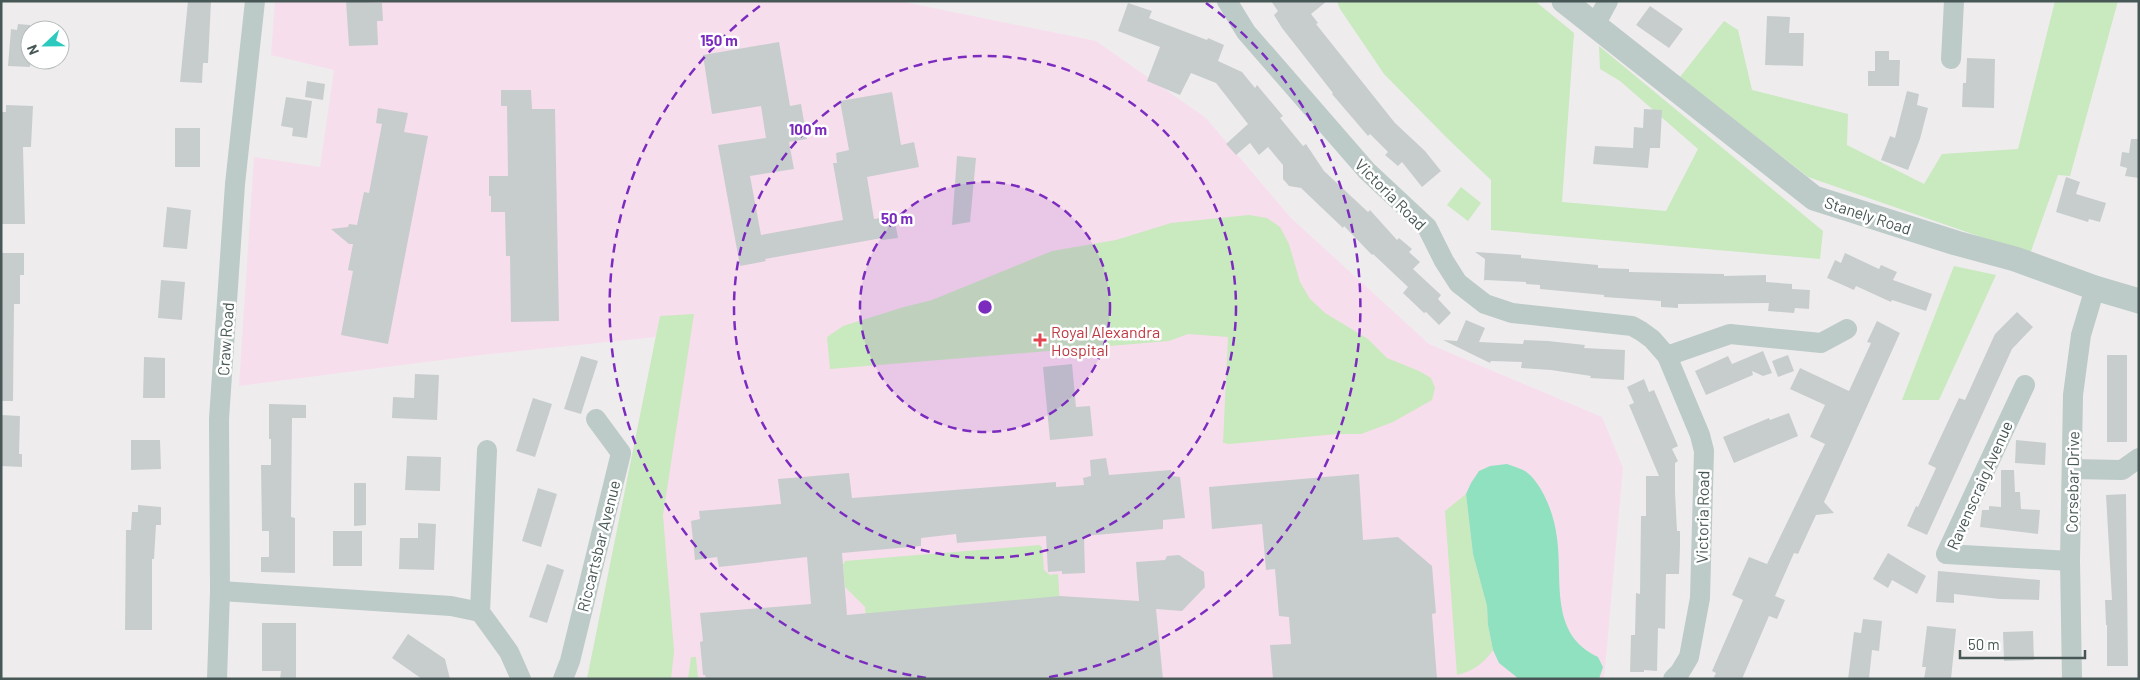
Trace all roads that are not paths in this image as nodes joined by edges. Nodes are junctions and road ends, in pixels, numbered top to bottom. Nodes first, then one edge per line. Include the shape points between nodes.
1 (256, 1) edge
2 (1227, 1) edge
3 (1564, 1) edge
4 (1608, 1) edge
5 (1954, 1) edge
6 (1595, 26) junction
7 (1951, 59) dead end
8 (2095, 288) junction
9 (2139, 301) edge
10 (1847, 329) dead end
11 (1667, 356) junction
12 (2025, 385) dead end
13 (596, 419) dead end
14 (487, 450) dead end
15 (2139, 458) edge
16 (2072, 469) junction
17 (2070, 561) junction
18 (220, 591) junction
19 (480, 612) junction
20 (217, 679) edge
21 (521, 679) edge
22 (563, 679) edge
23 (1673, 679) edge
24 (2072, 679) edge

1 - 18 street, Craw Road via 235,184 219,419
2 - 11 street, Victoria Road via 1246,32 1361,164 1427,227 1458,283 1474,297 1497,310 1512,313 1632,326 1652,339
3 - 6 street, Stanely Road
4 - 6 street
5 - 7 street
6 - 8 street, Stanely Road via 1814,198 2015,259
8 - 9 street, Stanely Road
8 - 16 street, Corsebar Drive via 2081,335 2074,386
10 - 11 street via 1821,343 1730,334
11 - 23 street, Victoria Road via 1704,451 1700,598 1689,657
12 - 17 street, Ravenscraig Avenue via 1946,554
13 - 22 street, Riccartsbar Avenue via 621,454
14 - 19 street
15 - 16 street via 2122,470
16 - 17 street, Corsebar Drive
17 - 24 street, Corsebar Drive
18 - 19 street via 451,606
18 - 20 street, Craw Road
19 - 21 street via 509,652

